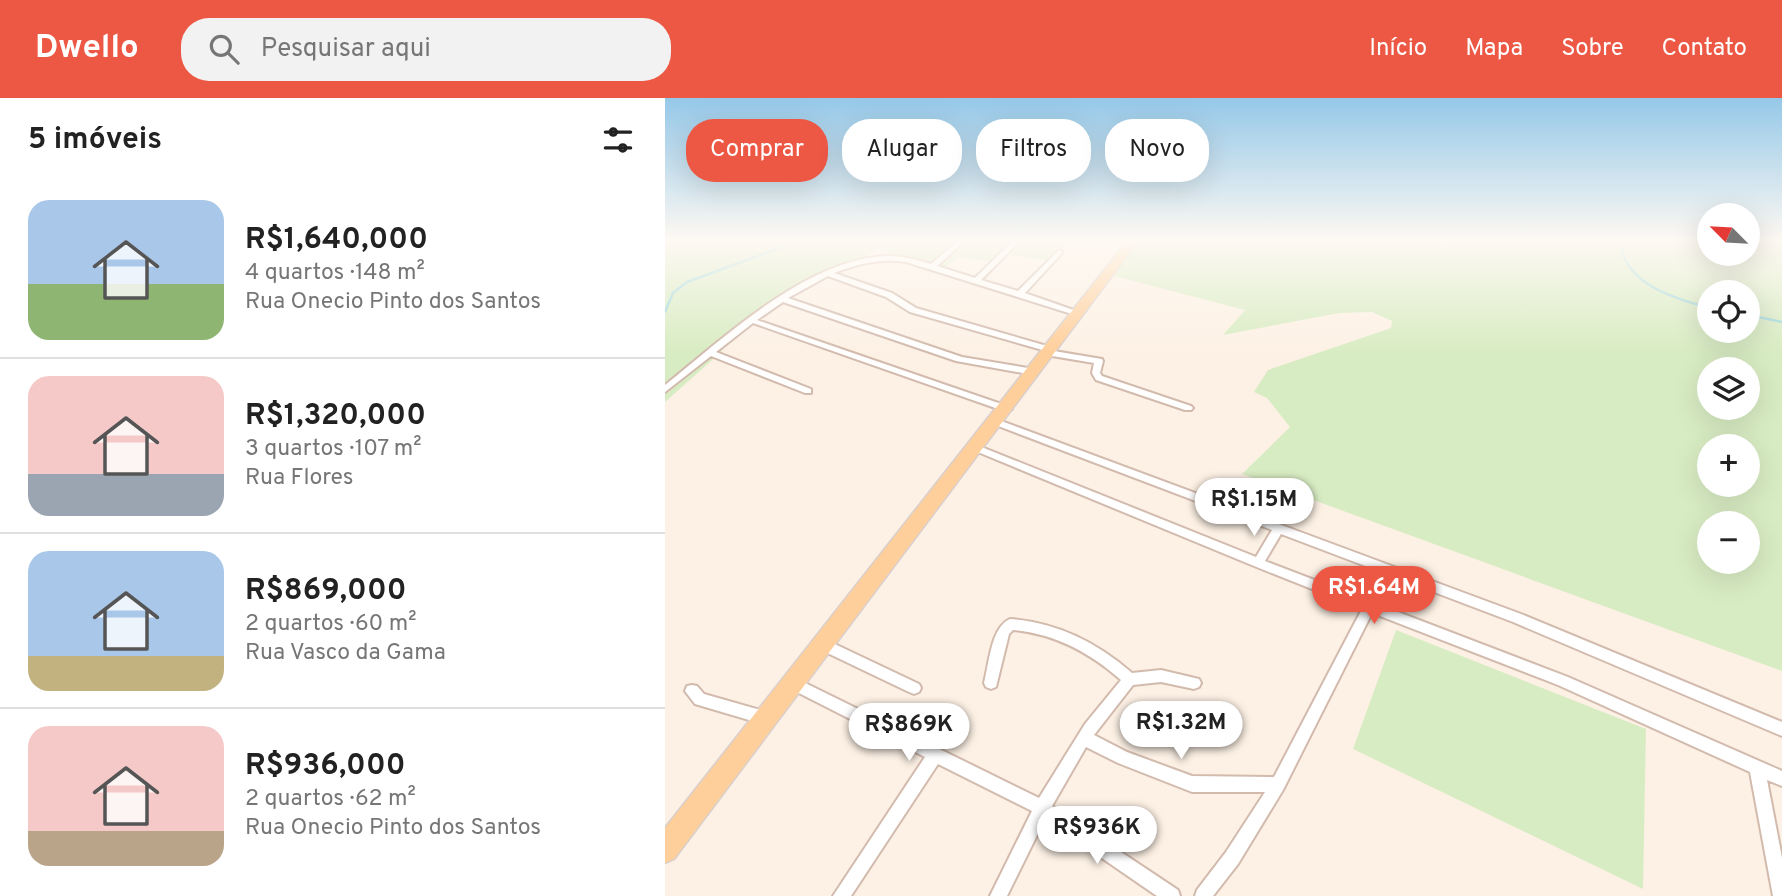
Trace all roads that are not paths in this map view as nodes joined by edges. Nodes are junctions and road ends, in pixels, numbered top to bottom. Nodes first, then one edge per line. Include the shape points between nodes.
1 (822, 277) edge
2 (837, 277) edge
3 (965, 277) edge
4 (981, 277) edge
5 (1036, 277) edge
6 (1105, 277) edge
7 (977, 281) junction
8 (1020, 294) junction
9 (782, 299) junction
10 (1078, 313) junction
11 (751, 320) junction
12 (1050, 351) junction
13 (710, 353) junction
14 (1034, 372) junction
15 (665, 389) edge
16 (808, 391) dead end
17 (1188, 408) dead end
18 (1001, 416) junction
19 (976, 448) junction
20 (1277, 529) junction
21 (1258, 564) junction
22 (1369, 607) junction
23 (822, 643) junction
24 (1130, 679) junction
25 (792, 683) junction
26 (991, 683) dead end
27 (1194, 683) dead end
28 (914, 688) dead end
29 (692, 691) dead end
30 (766, 718) junction
31 (1782, 729) edge
32 (1084, 738) junction
33 (935, 756) junction
34 (1757, 768) junction
35 (1782, 779) edge
36 (1278, 785) junction
37 (1042, 807) junction
38 (665, 850) edge
39 (1780, 872) edge
40 (841, 896) edge
41 (999, 896) edge
42 (1172, 896) edge
43 (1203, 896) edge
44 (1781, 896) edge

1 - 9 street
2 - 12 street via 897,298 913,310
3 - 7 street
4 - 7 street
5 - 8 street
6 - 10 main road
7 - 8 street
8 - 10 street
9 - 11 street
9 - 14 street via 949,356
10 - 12 main road
11 - 13 street
11 - 18 street
12 - 14 main road
12 - 17 street via 1099,361 1099,378
13 - 15 street
13 - 16 street
14 - 18 main road
18 - 19 main road
18 - 20 street
19 - 21 street
19 - 23 main road
20 - 21 street
20 - 31 street via 1517,618
21 - 22 street
22 - 34 street via 1563,681
22 - 36 street
23 - 25 main road
23 - 28 street
24 - 26 street via 1070,637 1010,624 1003,631
24 - 27 street via 1161,676
24 - 32 street
25 - 30 main road
25 - 33 street
29 - 30 street via 700,699
30 - 38 main road
32 - 36 street via 1192,784
32 - 37 street
33 - 37 street
33 - 40 street
34 - 35 street
34 - 39 street
36 - 43 street
37 - 41 street
37 - 42 street
39 - 44 street

